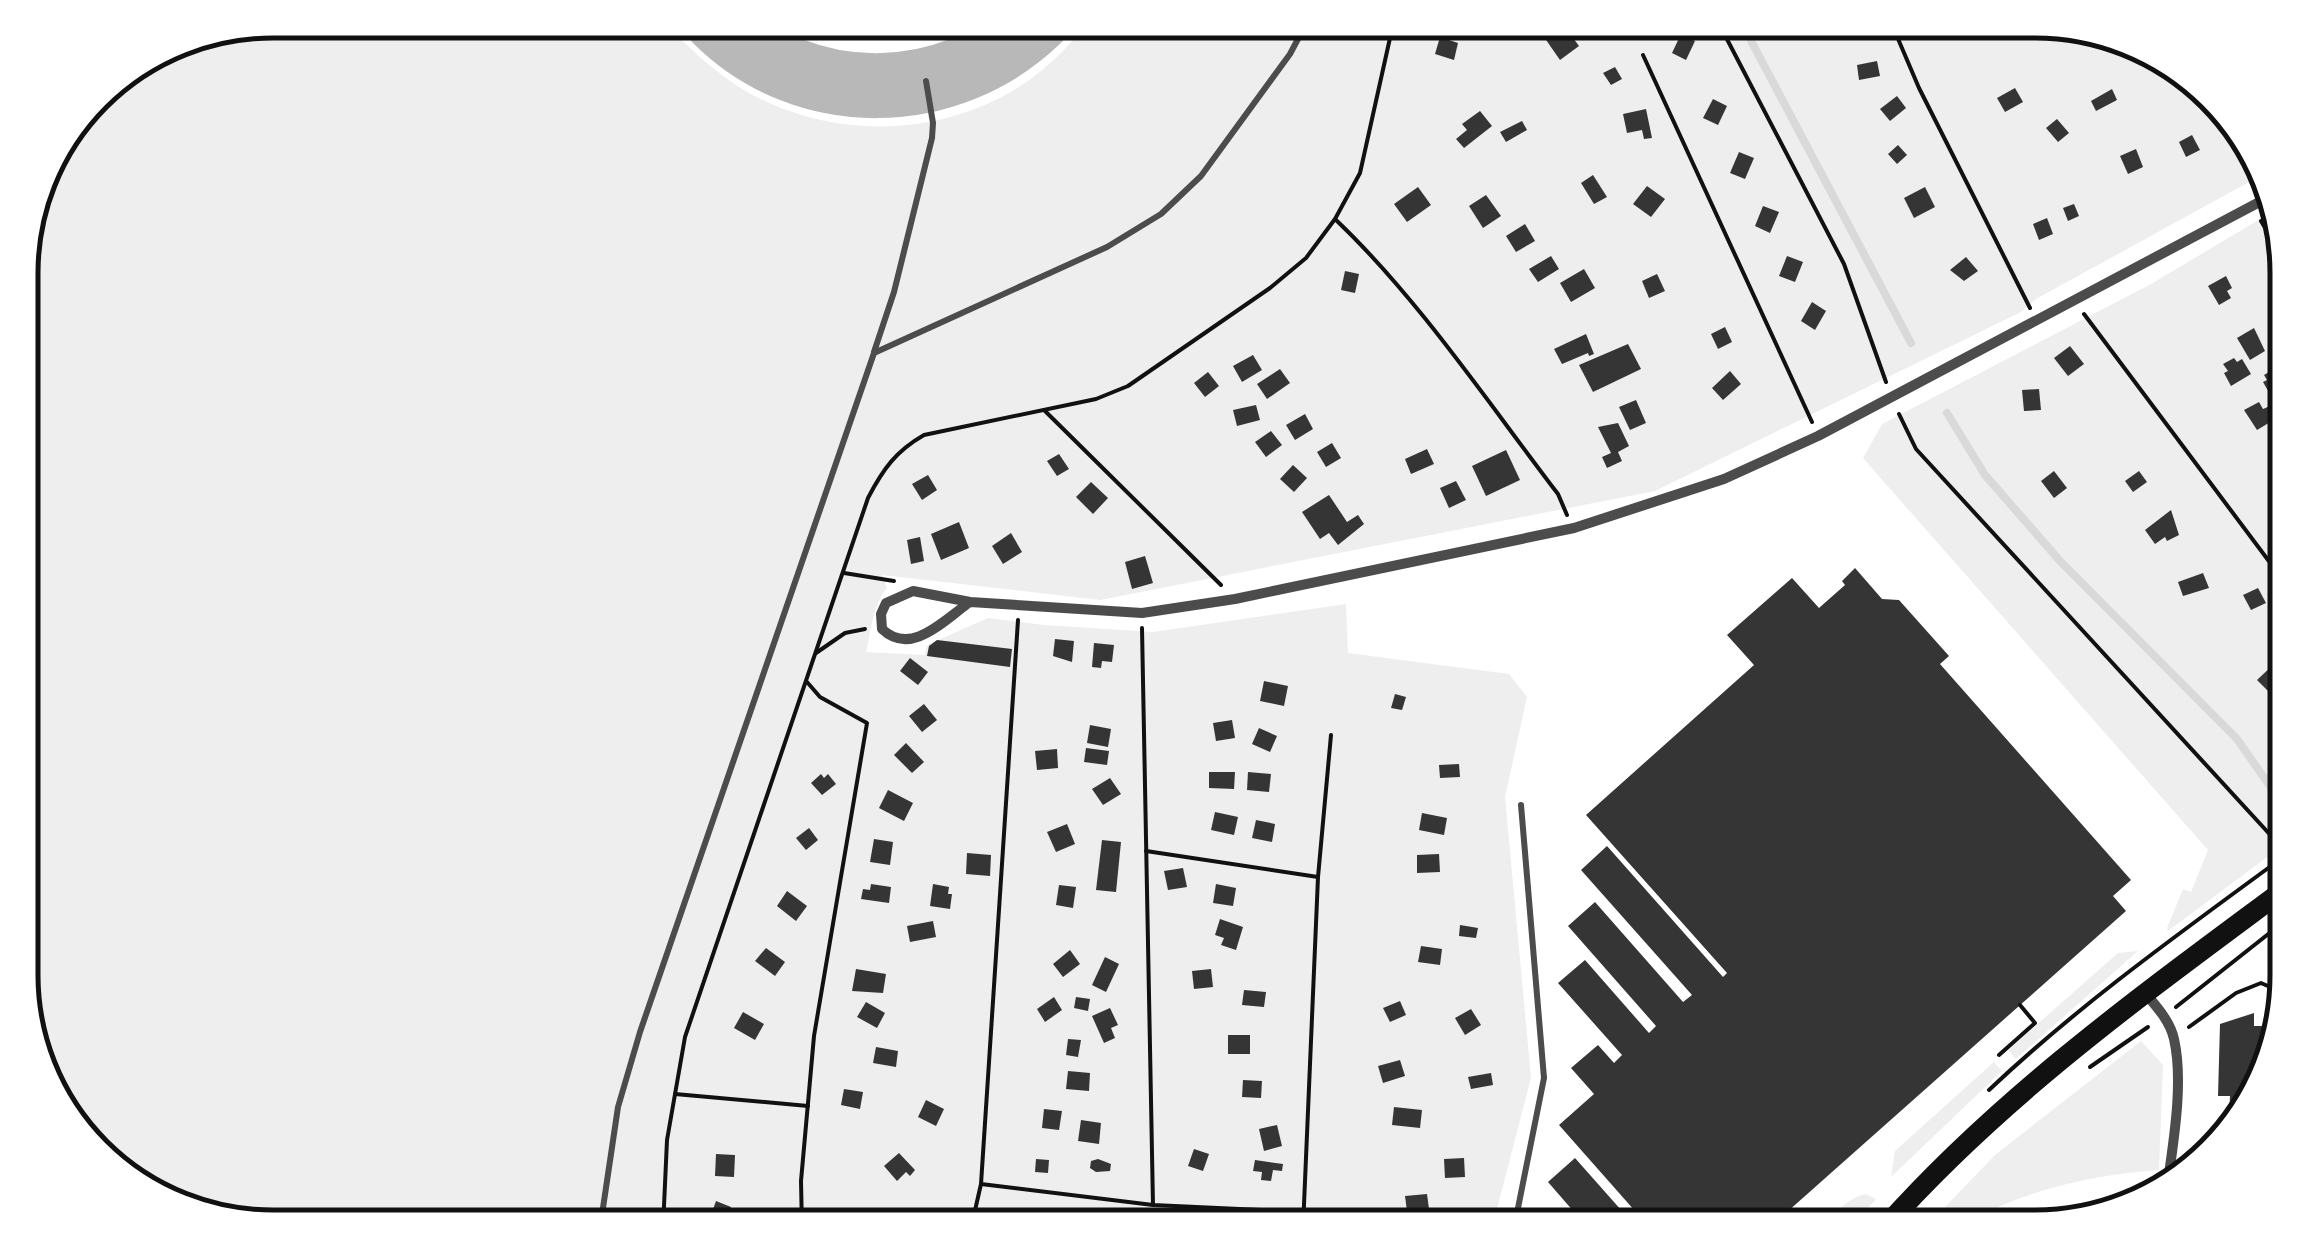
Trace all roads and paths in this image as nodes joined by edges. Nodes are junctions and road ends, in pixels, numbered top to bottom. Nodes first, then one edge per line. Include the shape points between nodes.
1 (1298, 38) edge
2 (1390, 38) edge
3 (1726, 38) edge
4 (1898, 38) edge
5 (1643, 55) dead end
6 (926, 81) dead end
7 (2260, 204) edge
8 (2254, 208) junction
9 (1335, 219) junction
10 (2265, 227) edge
11 (2075, 302) junction
12 (2037, 322) junction
13 (874, 353) junction
14 (1892, 398) junction
15 (1044, 410) junction
16 (1818, 436) junction
17 (1574, 528) junction
18 (2270, 563) edge
19 (844, 573) junction
20 (913, 591) junction
21 (1235, 600) junction
22 (970, 602) junction
23 (1019, 606) junction
24 (1142, 613) junction
25 (882, 629) junction
26 (816, 653) junction
27 (806, 682) junction
28 (1331, 735) dead end
29 (1521, 805) dead end
30 (2270, 837) edge
31 (1146, 851) junction
32 (1318, 877) junction
33 (2270, 900) edge
34 (2270, 933) edge
35 (2269, 987) edge
36 (2145, 992) junction
37 (2194, 994) dead end
38 (2020, 1005) dead end
39 (2140, 1033) dead end
40 (2174, 1039) junction
41 (1999, 1055) dead end
42 (2088, 1068) dead end
43 (675, 1094) junction
44 (808, 1106) junction
45 (2170, 1167) edge
46 (981, 1184) junction
47 (1153, 1205) junction
48 (603, 1210) edge
49 (664, 1210) edge
50 (802, 1210) edge
51 (974, 1210) edge
52 (1259, 1210) edge
53 (1302, 1210) edge
54 (1518, 1210) edge
55 (1901, 1210) edge

1 - 13 lane via 1202,176 1160,214 1108,248
2 - 9 path via 1360,173
3 - 14 path via 1844,264
4 - 12 path
5 - 16 path
6 - 13 lane via 932,138
7 - 8 street
8 - 10 path
8 - 11 street
9 - 15 path via 1278,282 1128,386
9 - 17 path via 1558,494
11 - 12 street
11 - 18 path
12 - 14 street
13 - 48 lane via 640,1032 618,1107
14 - 16 street
14 - 30 path via 1916,450
15 - 19 path via 924,435 901,448 868,498
15 - 21 path
16 - 17 street via 1724,480
17 - 21 street
19 - 20 path
19 - 26 path
20 - 22 street
20 - 25 street via 886,603
21 - 24 street
22 - 23 street
22 - 25 street via 920,638 893,639
23 - 24 street
23 - 46 path
24 - 31 path
25 - 26 path via 856,629
26 - 27 path
27 - 43 path via 685,1037
27 - 44 path via 867,724
28 - 32 path
29 - 54 lane via 1544,1078
31 - 32 path
31 - 47 path
32 - 53 path
33 - 36 main road
34 - 37 path
35 - 40 path via 2236,992
36 - 40 street
36 - 55 main road via 2027,1086
38 - 41 path via 2035,1022
39 - 42 path
40 - 45 street
43 - 44 path
43 - 49 path
44 - 50 path
46 - 47 path
46 - 51 path
47 - 52 path

